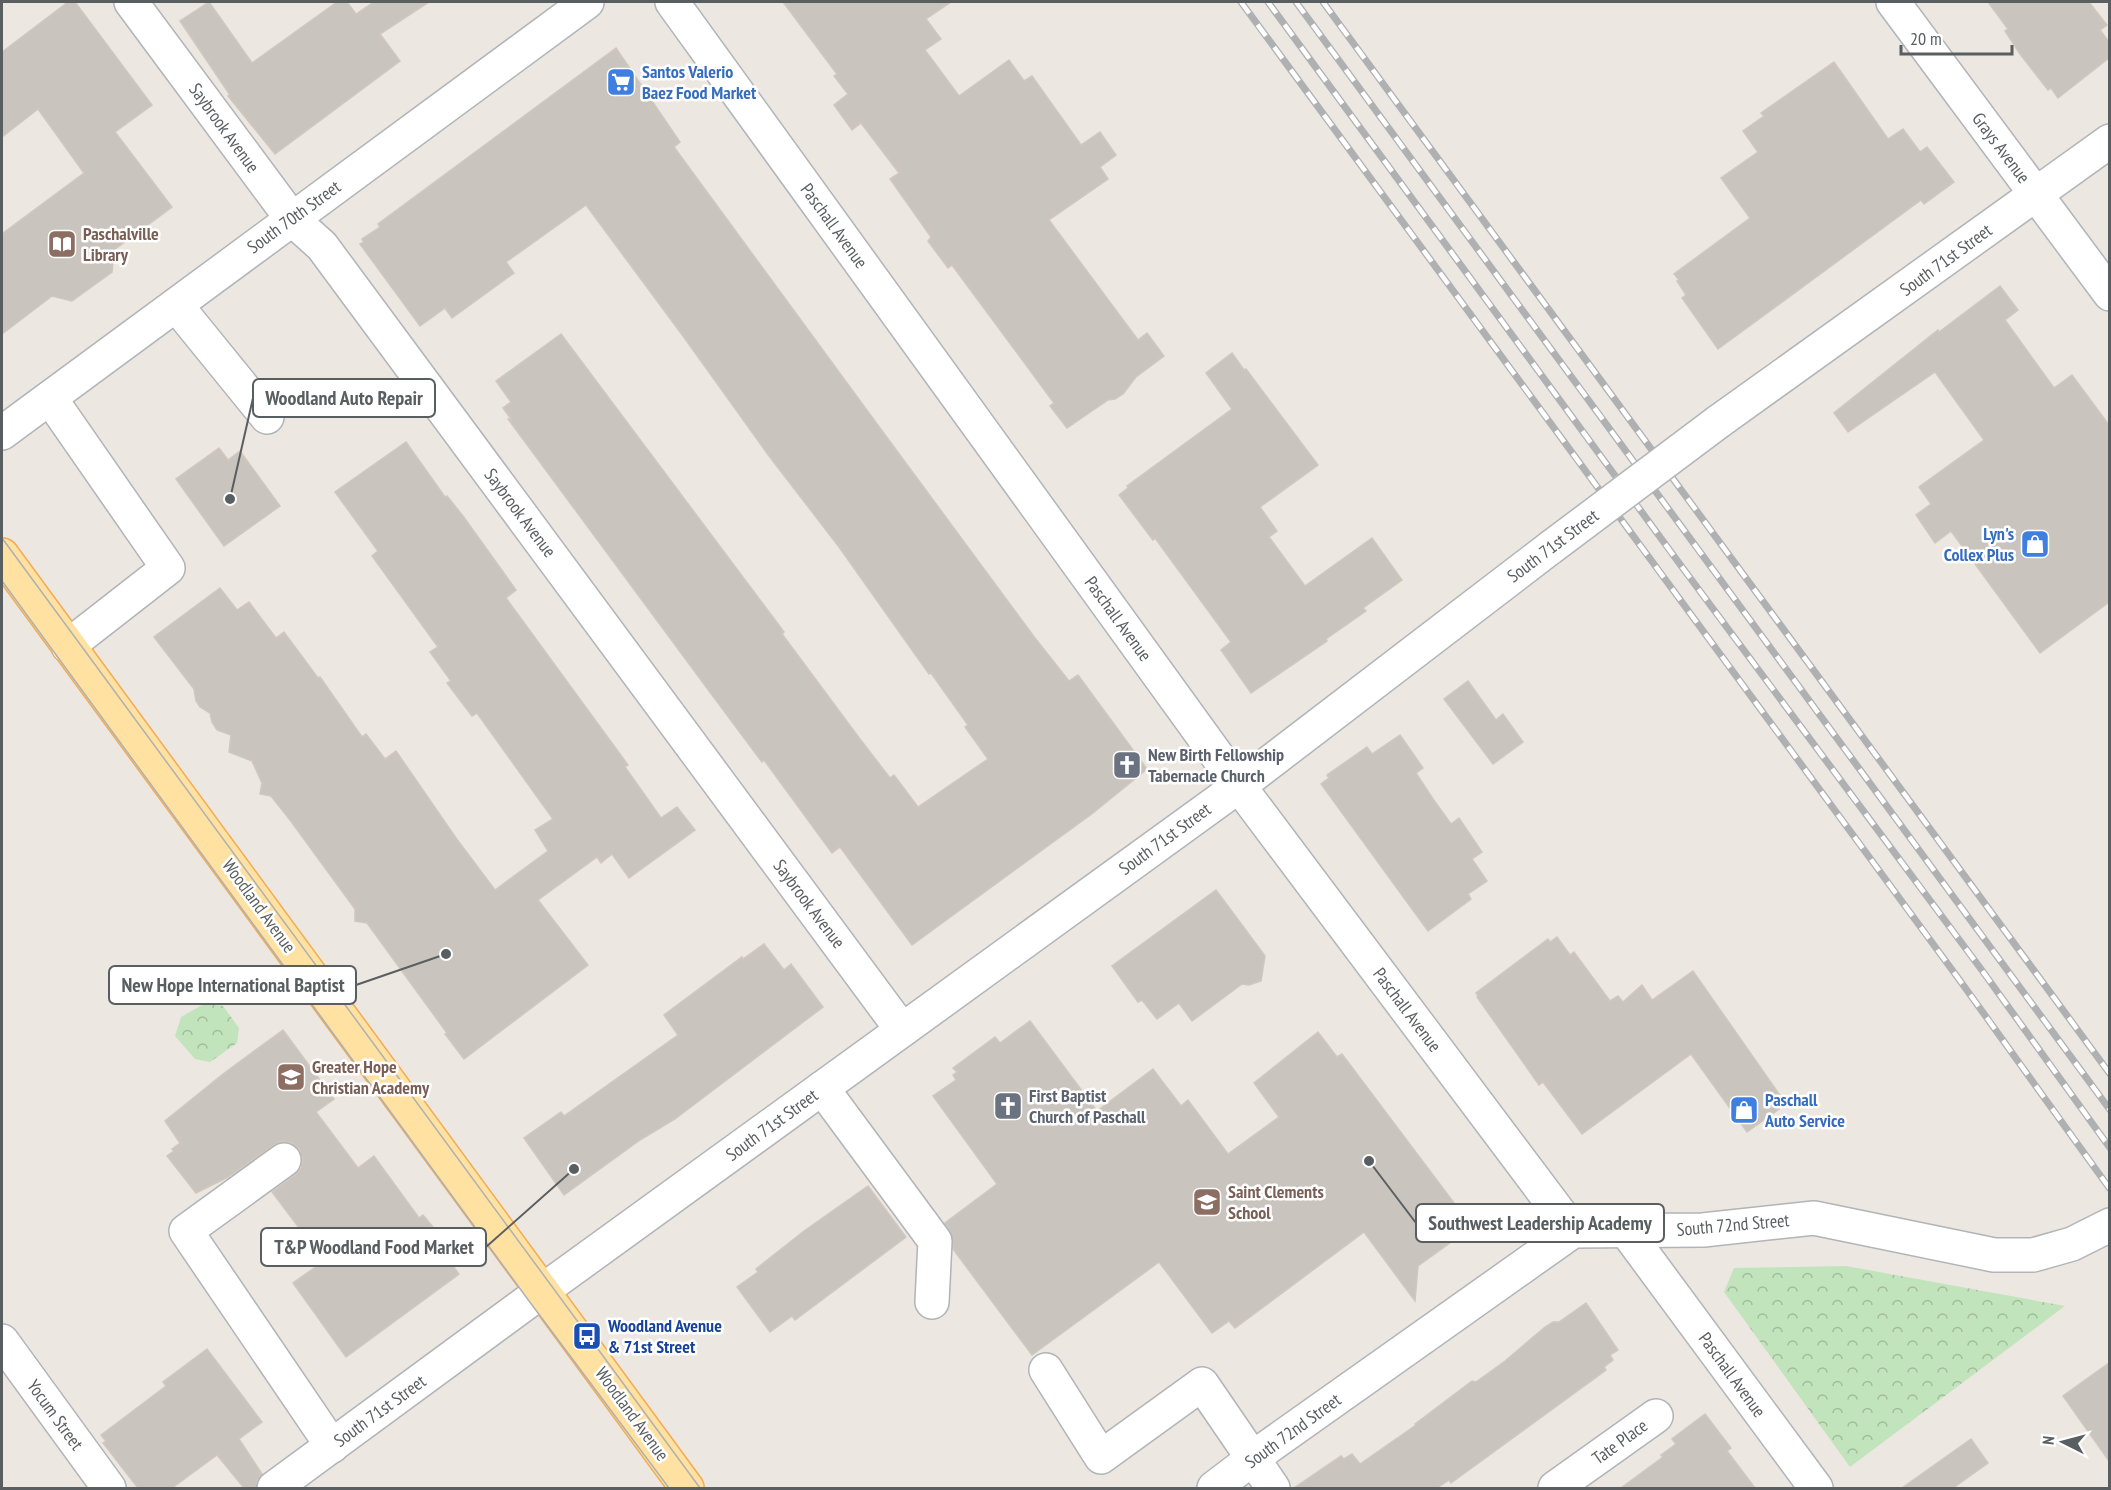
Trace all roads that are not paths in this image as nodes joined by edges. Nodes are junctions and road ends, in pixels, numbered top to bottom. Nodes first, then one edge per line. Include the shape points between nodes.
1 (131, 2) edge
2 (586, 2) edge
3 (672, 2) edge
4 (1893, 2) edge
5 (2109, 141) edge
6 (2036, 195) junction
7 (292, 219) junction
8 (2109, 294) edge
9 (176, 304) junction
10 (50, 398) junction
11 (267, 417) dead end
12 (2, 433) edge
13 (2, 555) edge
14 (68, 646) junction
15 (1239, 786) junction
16 (902, 1030) junction
17 (822, 1088) junction
18 (284, 1160) dead end
19 (2109, 1225) edge
20 (1573, 1231) junction
21 (1627, 1232) junction
22 (543, 1291) junction
23 (932, 1302) dead end
24 (2, 1341) edge
25 (1046, 1370) dead end
26 (1656, 1416) dead end
27 (332, 1446) junction
28 (1253, 1460) junction
29 (109, 1488) edge
30 (274, 1488) edge
31 (687, 1488) edge
32 (1214, 1488) edge
33 (1273, 1488) edge
34 (1555, 1488) edge
35 (1816, 1488) edge

1 - 7 street, Saybrook Avenue
2 - 7 street, South 70th Street
3 - 15 street, Paschall Avenue
4 - 6 street, Grays Avenue
5 - 6 street, South 71st Street
6 - 8 street, Grays Avenue
6 - 15 street, South 71st Street, bridge via 1718,422
7 - 9 street, South 70th Street
7 - 16 street, Saybrook Avenue via 322,246
9 - 10 street, South 70th Street
9 - 11 street
10 - 12 street, South 70th Street
10 - 14 street via 168,568
13 - 14 main road, Woodland Avenue
14 - 22 main road, Woodland Avenue
15 - 16 street, South 71st Street
15 - 20 street, Paschall Avenue
16 - 17 street, South 71st Street
17 - 22 street, South 71st Street
17 - 23 street via 935,1241
18 - 27 street via 186,1232
19 - 21 street, South 72nd Street via 2072,1244 2033,1255 1994,1255 1814,1218 1703,1230
20 - 21 street, South 72nd Street
20 - 28 street, South 72nd Street
21 - 35 street, Paschall Avenue
22 - 27 street, South 71st Street
22 - 31 main road, Woodland Avenue
24 - 29 street, Yocum Street
25 - 28 street via 1101,1457 1202,1384
26 - 34 street, Tate Place
27 - 30 street, South 71st Street
28 - 32 street, South 72nd Street
28 - 33 street

